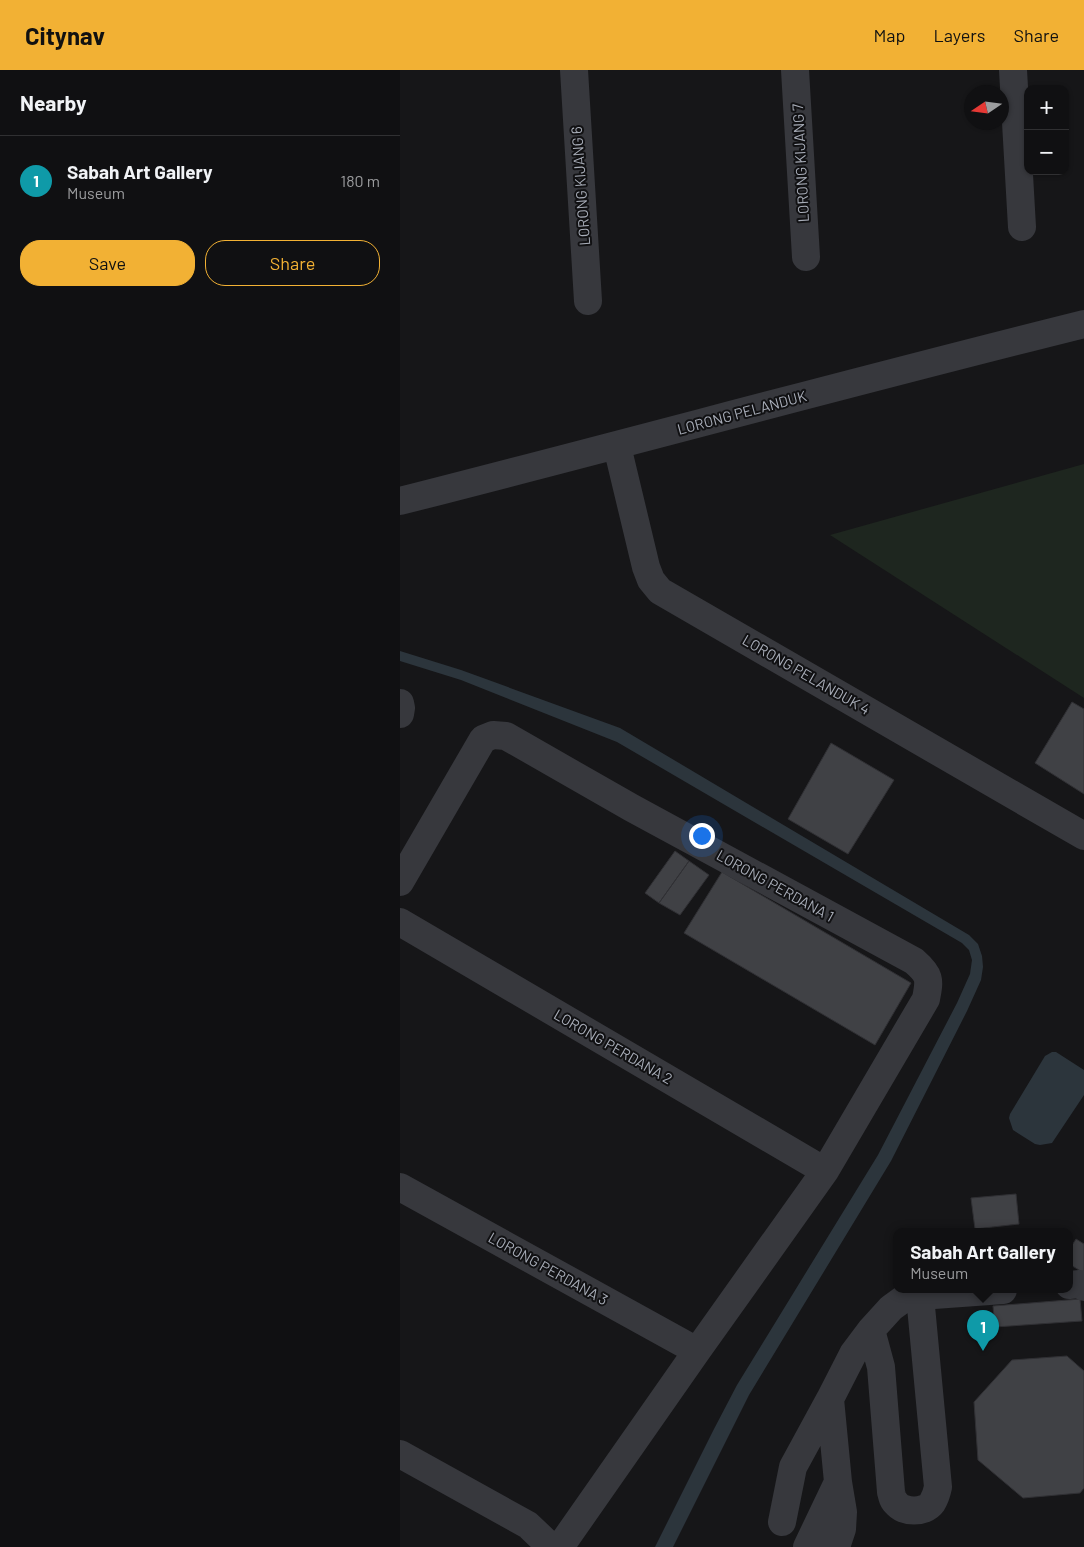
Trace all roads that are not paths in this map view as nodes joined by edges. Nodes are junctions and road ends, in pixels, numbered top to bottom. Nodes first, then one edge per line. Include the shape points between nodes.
1 (574, 70) edge
2 (795, 70) edge
3 (1013, 70) edge
4 (1022, 227) dead end
5 (806, 257) dead end
6 (588, 301) dead end
7 (1084, 324) edge
8 (617, 446) junction
9 (400, 501) edge
10 (400, 703) edge
11 (400, 714) edge
12 (1084, 836) edge
13 (400, 882) edge
14 (400, 922) edge
15 (825, 1172) junction
16 (400, 1188) edge
17 (962, 1293) edge
18 (920, 1296) junction
19 (870, 1330) junction
20 (697, 1351) junction
21 (830, 1399) junction
22 (400, 1454) edge
23 (838, 1482) junction
24 (782, 1522) dead end
25 (551, 1547) edge
26 (560, 1547) edge
27 (807, 1547) edge
28 (836, 1547) edge

1 - 6 street, LORONG KIJANG 6
2 - 5 street, LORONG KIJANG 7
3 - 4 street
7 - 8 street, LORONG PELANDUK
8 - 9 street, LORONG PELANDUK
8 - 12 street, LORONG PELANDUK 4 via 650,580 660,591
10 - 11 street
13 - 15 street, LORONG PERDANA 1 via 483,739 493,735 506,736 914,962 925,971 930,983 926,999
14 - 15 street, LORONG PERDANA 2
15 - 20 street
16 - 20 street, LORONG PERDANA 3
17 - 18 street
18 - 19 street via 902,1300
18 - 19 street via 938,1488 932,1504 924,1509 901,1508 891,1492 881,1367
19 - 21 street via 853,1354
20 - 26 street
21 - 23 street
21 - 24 street via 793,1467
22 - 25 street via 528,1525
23 - 27 street
23 - 28 street via 843,1512

